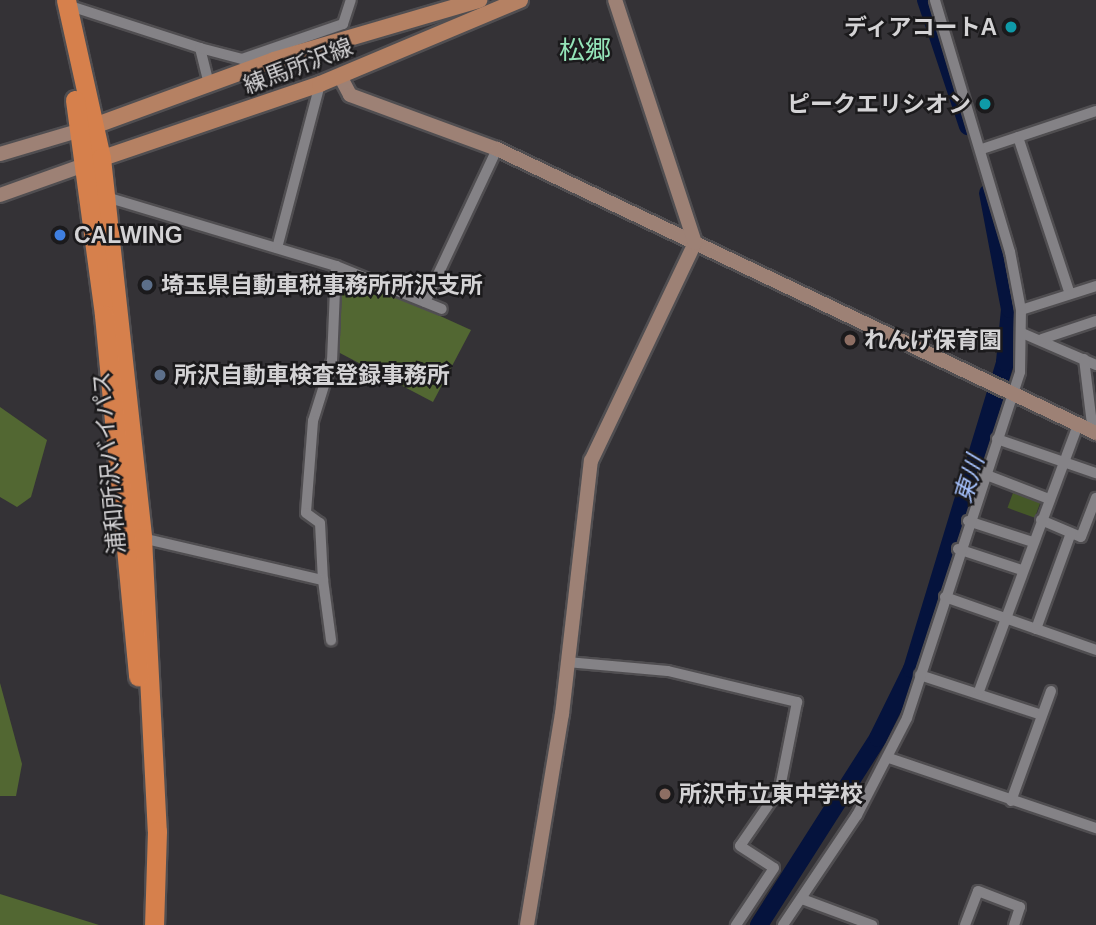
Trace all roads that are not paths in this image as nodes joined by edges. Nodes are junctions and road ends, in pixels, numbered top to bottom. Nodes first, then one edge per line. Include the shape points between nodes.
1 (351, 0) edge
2 (480, 0) edge
3 (520, 0) edge
4 (615, 0) edge
5 (935, 0) edge
6 (62, 2) edge
7 (200, 48) junction
8 (340, 76) junction
9 (209, 83) junction
10 (320, 84) junction
11 (1096, 111) edge
12 (88, 128) junction
13 (1018, 137) junction
14 (985, 148) junction
15 (497, 149) junction
16 (0, 154) edge
17 (94, 161) junction
18 (0, 195) edge
19 (106, 197) junction
20 (695, 243) junction
21 (277, 248) junction
22 (336, 266) junction
23 (1096, 286) edge
24 (1070, 294) junction
25 (425, 302) junction
26 (442, 309) dead end
27 (1021, 310) junction
28 (1096, 321) edge
29 (1022, 333) junction
30 (1042, 339) junction
31 (1084, 359) junction
32 (1096, 365) edge
33 (1011, 393) junction
34 (1078, 425) junction
35 (1094, 432) edge
36 (997, 439) junction
37 (1064, 463) junction
38 (1096, 473) edge
39 (984, 474) junction
40 (1096, 498) edge
41 (1049, 499) junction
42 (968, 520) junction
43 (1041, 520) junction
44 (1071, 533) junction
45 (142, 537) junction
46 (1033, 542) junction
47 (958, 549) junction
48 (1022, 570) junction
49 (323, 580) junction
50 (945, 597) junction
51 (1004, 617) junction
52 (1036, 629) junction
53 (331, 640) dead end
54 (1096, 650) edge
55 (567, 662) junction
56 (920, 675) junction
57 (979, 691) junction
58 (1051, 691) dead end
59 (1042, 715) junction
60 (888, 758) junction
61 (1011, 801) junction
62 (1096, 828) edge
63 (802, 899) junction
64 (141, 925) edge
65 (154, 925) edge
66 (527, 925) edge
67 (736, 925) edge
68 (783, 925) edge
69 (872, 925) edge
70 (965, 925) edge
71 (1014, 925) edge

1 - 7 street via 343,24 242,59
2 - 9 main road, 練馬所沢線
3 - 8 main road, 練馬所沢線
4 - 20 street
5 - 14 street
6 - 7 street
6 - 12 highway, 浦和所沢バイパス
7 - 9 street
8 - 10 main road, 練馬所沢線
8 - 15 street via 350,94
9 - 12 main road, 練馬所沢線
10 - 17 main road, 練馬所沢線
10 - 21 street
11 - 13 street
12 - 16 street
12 - 17 highway, 浦和所沢バイパス
13 - 14 street
13 - 24 street
14 - 27 street
15 - 20 street
15 - 25 street
17 - 18 street
17 - 19 highway, 浦和所沢バイパス
17 - 64 highway, 浦和所沢バイパス via 139,680
19 - 21 street
19 - 45 highway, 浦和所沢バイパス
20 - 33 street
20 - 55 street via 592,461
21 - 22 street
22 - 25 street
22 - 49 street via 332,360 313,421 306,513 320,523
23 - 24 street
24 - 27 street
25 - 26 street
27 - 29 street
28 - 30 street
29 - 30 street
29 - 33 street
30 - 31 street
31 - 32 street
31 - 35 street
33 - 34 street
33 - 36 street
34 - 35 street
34 - 37 street
36 - 37 street
36 - 39 street
37 - 38 street
37 - 41 street
39 - 41 street
39 - 42 street
40 - 44 street via 1080,537
41 - 43 street
42 - 46 street
42 - 47 street
43 - 44 street
43 - 46 street
44 - 52 street
45 - 49 street
45 - 65 highway, 浦和所沢バイパス via 157,831
46 - 48 street
47 - 48 street
47 - 50 street
48 - 51 street
49 - 53 street
50 - 51 street
50 - 56 street
51 - 52 street
51 - 57 street
52 - 54 street
55 - 66 street
55 - 67 street via 668,671 797,702 780,788 740,846 774,868
56 - 57 street
56 - 60 street
57 - 59 street
58 - 59 street
59 - 61 street
60 - 61 street
60 - 63 street
61 - 62 street
63 - 68 street
63 - 69 street
70 - 71 street via 978,891 1020,907

